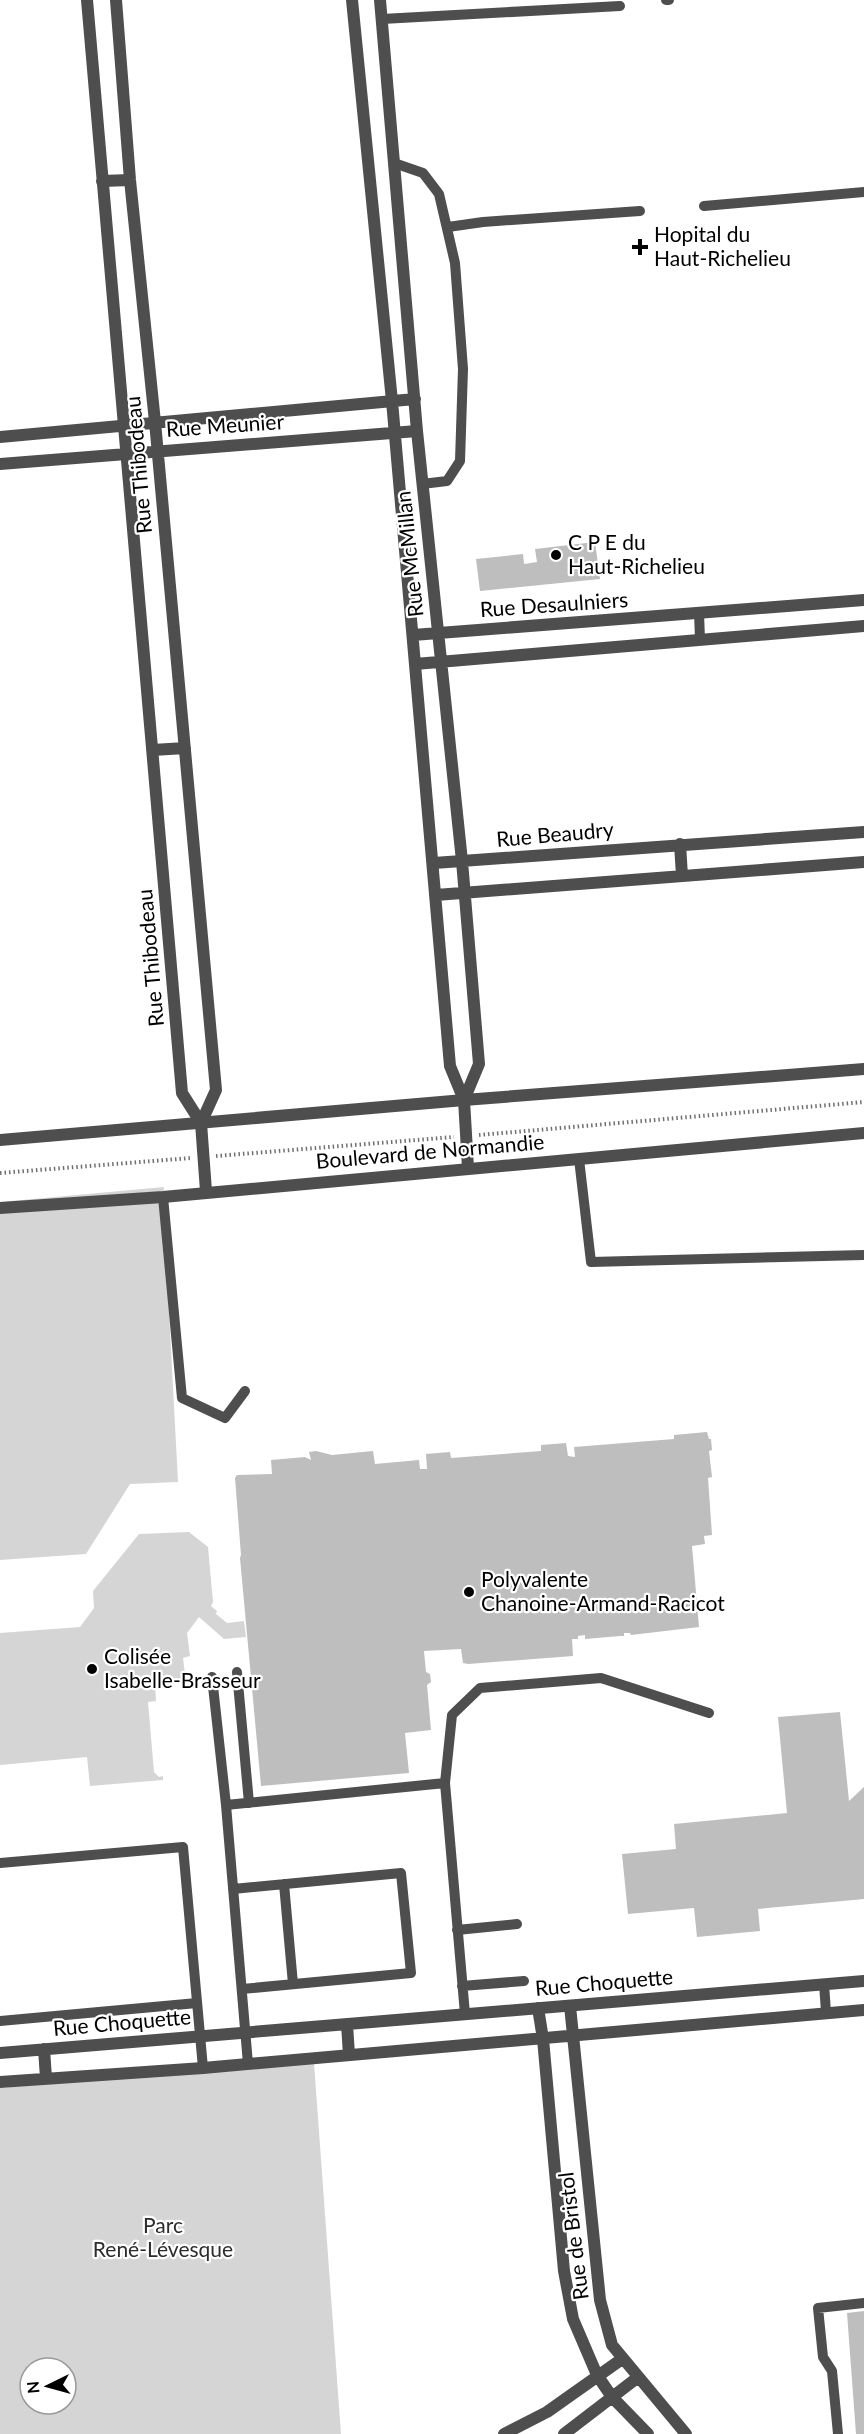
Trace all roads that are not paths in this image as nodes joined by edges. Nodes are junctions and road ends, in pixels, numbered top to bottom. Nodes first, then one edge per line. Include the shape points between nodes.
1 (87, 0) edge
2 (116, 0) edge
3 (352, 0) edge
4 (380, 0) edge
5 (620, 6) dead end
6 (382, 19) junction
7 (394, 164) junction
8 (130, 180) junction
9 (102, 182) junction
10 (864, 192) edge
11 (704, 206) dead end
12 (640, 211) dead end
13 (448, 227) junction
14 (415, 399) junction
15 (392, 401) junction
16 (155, 422) junction
17 (124, 427) junction
18 (417, 431) junction
19 (394, 432) junction
20 (0, 437) edge
21 (157, 451) junction
22 (125, 453) junction
23 (0, 464) edge
24 (422, 483) junction
25 (399, 487) junction
26 (864, 600) edge
27 (699, 613) junction
28 (864, 626) edge
29 (439, 633) junction
30 (413, 635) junction
31 (700, 639) junction
32 (441, 662) junction
33 (415, 664) junction
34 (185, 748) junction
35 (153, 750) junction
36 (864, 832) edge
37 (680, 844) junction
38 (462, 861) junction
39 (864, 862) edge
40 (434, 863) junction
41 (682, 876) junction
42 (465, 893) junction
43 (436, 895) junction
44 (864, 1069) edge
45 (464, 1100) junction
46 (201, 1123) junction
47 (864, 1133) edge
48 (0, 1140) edge
49 (579, 1159) junction
50 (468, 1168) junction
51 (206, 1191) junction
52 (163, 1197) junction
53 (0, 1208) edge
54 (864, 1255) edge
55 (245, 1391) dead end
56 (237, 1672) dead end
57 (212, 1677) dead end
58 (709, 1713) dead end
59 (445, 1783) junction
60 (249, 1803) junction
61 (226, 1805) junction
62 (0, 1863) edge
63 (284, 1884) junction
64 (233, 1889) junction
65 (517, 1924) dead end
66 (458, 1930) junction
67 (524, 1981) dead end
68 (864, 1981) edge
69 (824, 1983) junction
70 (293, 1984) junction
71 (462, 1986) junction
72 (242, 1989) junction
73 (197, 2003) junction
74 (570, 2006) junction
75 (538, 2008) junction
76 (864, 2010) edge
77 (826, 2012) junction
78 (465, 2014) junction
79 (0, 2021) edge
80 (347, 2024) junction
81 (246, 2032) junction
82 (572, 2035) junction
83 (200, 2037) junction
84 (543, 2039) junction
85 (44, 2049) junction
86 (0, 2053) edge
87 (349, 2055) junction
88 (248, 2064) junction
89 (203, 2068) junction
90 (46, 2078) junction
91 (0, 2082) edge
92 (864, 2303) edge
93 (622, 2359) junction
94 (597, 2375) junction
95 (637, 2378) junction
96 (612, 2397) junction
97 (504, 2434) edge
98 (564, 2434) edge
99 (648, 2434) edge
100 (686, 2434) edge
101 (838, 2434) edge

1 - 9 street, Rue Thibodeau
2 - 8 street, Rue Thibodeau
3 - 15 street, Rue McMillan
4 - 6 street, Rue McMillan
5 - 6 lane
6 - 7 street, Rue McMillan
7 - 13 lane via 423,173 439,194
7 - 14 street, Rue McMillan
8 - 9 street
8 - 16 street, Rue Thibodeau
9 - 17 street, Rue Thibodeau
10 - 11 lane
12 - 13 lane
13 - 24 lane via 456,263 463,369 460,461 447,481
14 - 15 street, Rue Meunier
14 - 18 street, Rue McMillan
15 - 16 street, Rue Meunier
15 - 19 street, Rue McMillan
16 - 17 street, Rue Meunier
16 - 21 street, Rue Thibodeau
17 - 20 street, Rue Meunier
17 - 22 street, Rue Thibodeau
18 - 19 street, Rue Meunier
18 - 24 street, Rue McMillan
19 - 21 street, Rue Meunier
19 - 25 street, Rue McMillan
21 - 22 street, Rue Meunier
21 - 34 street, Rue Thibodeau
22 - 23 street, Rue Meunier
22 - 35 street, Rue Thibodeau
24 - 25 street
24 - 29 street, Rue McMillan
25 - 30 street, Rue McMillan
26 - 27 street, Rue Desaulniers
27 - 29 street, Rue Desaulniers
27 - 31 lane
28 - 31 street
29 - 30 street, Rue Desaulniers
29 - 32 street, Rue McMillan
30 - 33 street, Rue McMillan
31 - 32 street
32 - 33 street
32 - 38 street, Rue McMillan
33 - 40 street, Rue McMillan
34 - 35 street
34 - 46 street, Rue Thibodeau via 216,1090
35 - 46 street, Rue Thibodeau via 182,1092
36 - 37 street, Rue Beaudry
37 - 38 street, Rue Beaudry
37 - 41 street
38 - 40 street, Rue Beaudry
38 - 42 street, Rue McMillan
39 - 41 street
40 - 43 street, Rue McMillan
41 - 42 street
42 - 43 street
42 - 45 street, Rue McMillan via 479,1064
43 - 45 street, Rue McMillan via 450,1066
44 - 45 street
45 - 46 street
45 - 50 street, Rue McMillan
46 - 48 street
46 - 51 street, Rue Thibodeau
47 - 49 street, Boulevard de Normandie
49 - 50 street, Boulevard de Normandie
49 - 54 lane via 591,1262
50 - 51 street, Boulevard de Normandie
51 - 52 street, Boulevard de Normandie
52 - 53 street, Boulevard de Normandie
52 - 55 lane via 182,1398 225,1418
56 - 60 lane
57 - 61 lane
58 - 59 lane via 601,1678 480,1688 452,1715
59 - 60 lane
59 - 66 lane
60 - 61 lane
61 - 64 lane
62 - 73 lane via 183,1847
63 - 64 lane
63 - 70 lane
63 - 70 lane via 401,1873 411,1973
64 - 72 lane
65 - 66 lane
66 - 71 lane
67 - 71 lane
68 - 69 street, Rue Choquette
69 - 74 street, Rue Choquette
69 - 77 lane
70 - 72 lane
71 - 78 lane
72 - 81 lane
73 - 79 lane
73 - 83 lane
74 - 75 street, Rue Choquette
74 - 82 street, Rue de Bristol
75 - 78 street, Rue Choquette
75 - 84 street, Rue de Bristol
76 - 77 street
77 - 82 street
78 - 80 street, Rue Choquette
80 - 81 street, Rue Choquette
80 - 87 street
81 - 83 street, Rue Choquette
81 - 88 lane
82 - 84 street
82 - 93 street, Rue de Bristol via 600,2300 612,2345
83 - 85 street, Rue Choquette
83 - 89 lane
84 - 87 street
84 - 94 street, Rue de Bristol via 564,2271 573,2319
85 - 86 street, Rue Choquette
85 - 90 street, Rue Choquette
87 - 88 street
88 - 89 street
89 - 90 street
90 - 91 street
92 - 101 lane via 818,2308 823,2357 832,2371
93 - 94 street
93 - 95 street, Rue de Bristol
94 - 96 street, Rue de Bristol
94 - 97 street via 547,2412
95 - 96 street
95 - 100 street, Rue de Bristol
96 - 98 street
96 - 99 street, Rue de Bristol

